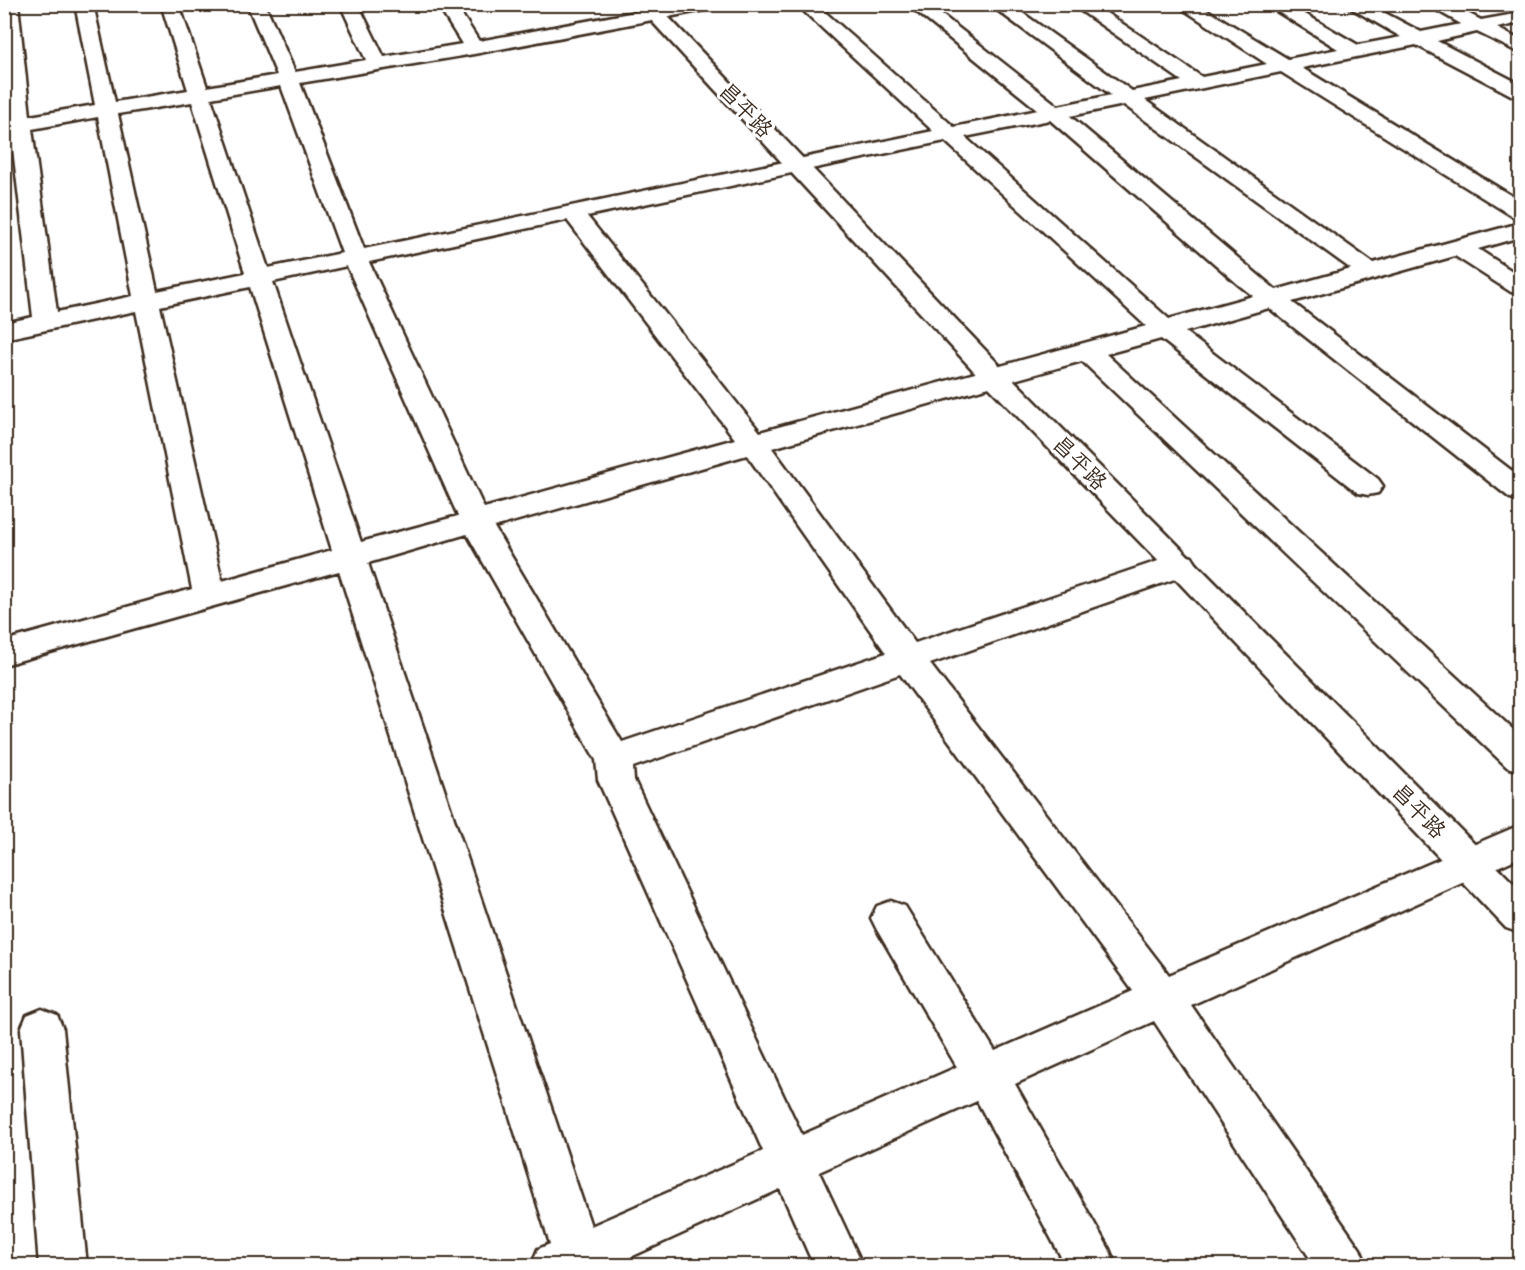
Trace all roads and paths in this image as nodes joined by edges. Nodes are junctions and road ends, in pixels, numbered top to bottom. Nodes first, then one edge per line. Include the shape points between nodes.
1 (9, 4) edge
2 (84, 4) edge
3 (170, 4) edge
4 (256, 4) edge
5 (349, 4) edge
6 (446, 4) edge
7 (710, 4) edge
8 (805, 4) edge
9 (916, 4) edge
10 (998, 4) edge
11 (1080, 4) edge
12 (1184, 4) edge
13 (1274, 4) edge
14 (1353, 4) edge
15 (1435, 4) edge
16 (649, 9) edge
17 (1521, 18) edge
18 (1479, 27) junction
19 (1417, 39) junction
20 (1521, 47) edge
21 (474, 48) junction
22 (1356, 52) junction
23 (378, 64) junction
24 (1284, 66) junction
25 (288, 79) junction
26 (1198, 83) junction
27 (1521, 92) edge
28 (200, 94) junction
29 (1128, 98) junction
30 (106, 110) junction
31 (1054, 113) junction
32 (12, 126) edge
33 (948, 134) junction
34 (798, 165) junction
35 (1521, 211) edge
36 (572, 212) junction
37 (1521, 230) edge
38 (1458, 247) junction
39 (355, 257) junction
40 (1370, 272) junction
41 (259, 277) junction
42 (1521, 286) edge
43 (1272, 299) junction
44 (147, 301) junction
45 (46, 322) junction
46 (1165, 329) junction
47 (4, 331) edge
48 (1087, 351) junction
49 (994, 377) junction
50 (754, 444) junction
51 (1368, 486) dead end
52 (1521, 491) edge
53 (475, 521) junction
54 (348, 557) junction
55 (1181, 564) junction
56 (209, 596) junction
57 (4, 653) edge
58 (907, 658) junction
59 (1521, 757) edge
60 (614, 759) junction
61 (1521, 840) edge
62 (1469, 862) junction
63 (1521, 916) edge
64 (891, 918) dead end
65 (1162, 998) junction
66 (42, 1029) dead end
67 (986, 1075) junction
68 (793, 1161) junction
69 (571, 1262) edge
70 (63, 1266) edge
71 (839, 1266) edge
72 (1092, 1266) edge
73 (1343, 1266) edge

1 - 32 street
2 - 30 street
3 - 28 street
4 - 25 street
5 - 23 street
6 - 21 street
7 - 16 street
8 - 33 street
9 - 31 street
10 - 29 street
11 - 26 street
12 - 24 street
13 - 22 street
14 - 19 street
15 - 18 street
16 - 21 street
16 - 34 street, 昌平路
17 - 18 street
18 - 19 street
18 - 20 street
19 - 22 street
19 - 27 street
21 - 23 street
22 - 24 street
23 - 25 street
24 - 26 street
24 - 35 street
25 - 28 street
25 - 39 street
26 - 29 street
28 - 30 street
28 - 41 street
29 - 31 street
29 - 40 street
30 - 32 street
30 - 44 street
31 - 33 street
31 - 43 street
32 - 45 street
33 - 34 street
33 - 46 street
34 - 36 street
34 - 49 street, 昌平路
36 - 39 street
36 - 50 street
37 - 38 street
38 - 40 street
38 - 42 street
39 - 41 street
39 - 53 street
40 - 43 street
41 - 44 street
41 - 54 street
43 - 46 street
43 - 52 street
44 - 45 street
44 - 56 street
45 - 47 street
46 - 48 street
46 - 51 street
48 - 49 street
48 - 59 street
49 - 50 street
49 - 55 street, 昌平路
50 - 53 street
50 - 58 street
53 - 54 street
53 - 60 street
54 - 56 street
54 - 69 street
55 - 58 street
55 - 62 street, 昌平路
56 - 57 street
58 - 60 street
58 - 65 street
60 - 68 street via 616,780
61 - 62 street
62 - 63 street, 昌平路
62 - 65 street
64 - 67 street
65 - 67 street
65 - 73 street
66 - 70 street
67 - 68 street
67 - 72 street
68 - 69 street
68 - 71 street

